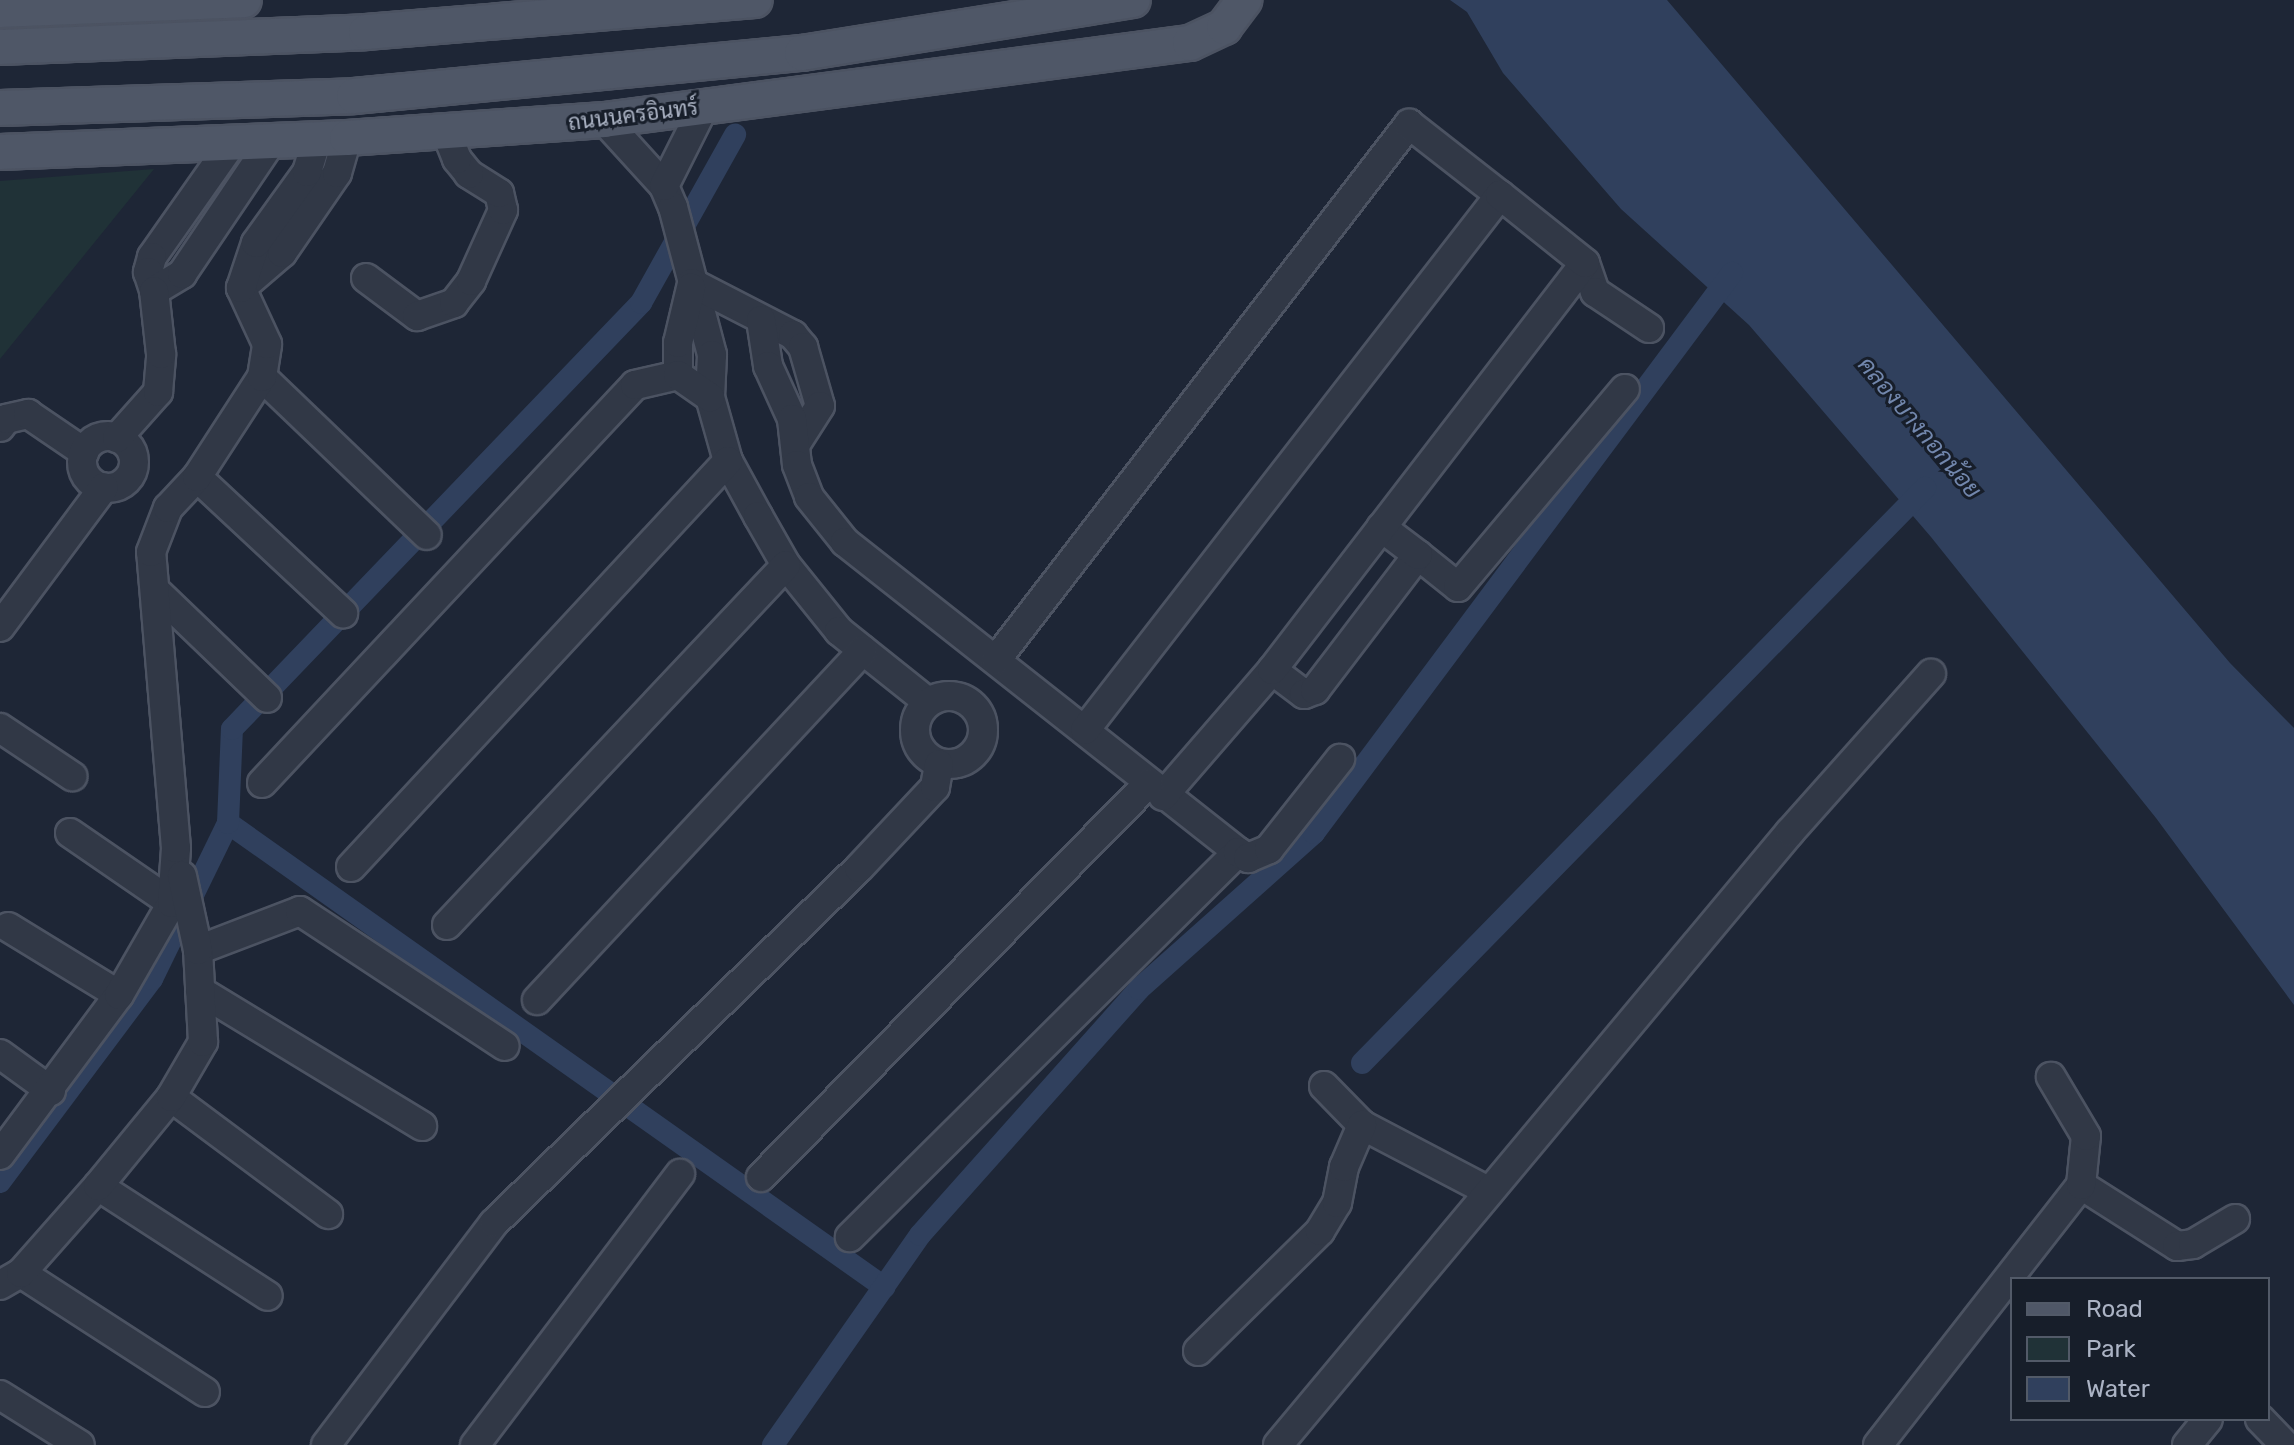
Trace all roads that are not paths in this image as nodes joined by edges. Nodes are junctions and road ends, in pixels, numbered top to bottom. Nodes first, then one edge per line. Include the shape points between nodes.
1 (230, 0) edge
2 (244, 0) edge
3 (663, 0) edge
4 (755, 0) edge
5 (1133, 0) edge
6 (1244, 0) edge
7 (0, 10) edge
8 (629, 12) junction
9 (0, 47) edge
10 (802, 53) junction
11 (704, 106) junction
12 (0, 108) edge
13 (604, 120) junction
14 (538, 126) junction
15 (446, 132) junction
16 (332, 139) junction
17 (271, 142) junction
18 (232, 143) junction
19 (0, 152) edge
20 (664, 186) junction
21 (1500, 195) junction
22 (1585, 263) junction
23 (366, 278) dead end
24 (692, 283) junction
25 (154, 291) junction
26 (761, 320) junction
27 (1649, 328) dead end
28 (678, 375) junction
29 (262, 377) junction
30 (1625, 389) dead end
31 (710, 397) junction
32 (0, 427) edge
33 (117, 438) junction
34 (797, 442) junction
35 (84, 452) junction
36 (728, 461) junction
37 (197, 477) junction
38 (104, 487) junction
39 (1381, 527) junction
40 (427, 535) dead end
41 (1418, 555) junction
42 (786, 565) junction
43 (156, 591) junction
44 (343, 613) dead end
45 (0, 627) edge
46 (863, 650) junction
47 (996, 660) junction
48 (1272, 670) junction
49 (1931, 674) dead end
50 (267, 698) dead end
51 (928, 702) junction
52 (0, 728) edge
53 (1085, 730) junction
54 (1340, 759) dead end
55 (939, 764) junction
56 (72, 776) dead end
57 (262, 783) dead end
58 (1156, 789) junction
59 (70, 833) dead end
60 (176, 848) junction
61 (1238, 852) junction
62 (351, 867) dead end
63 (172, 903) junction
64 (447, 925) dead end
65 (8, 927) dead end
66 (198, 950) junction
67 (200, 991) junction
68 (119, 995) junction
69 (537, 1000) dead end
70 (505, 1046) dead end
71 (0, 1054) edge
72 (2051, 1077) dead end
73 (1324, 1086) dead end
74 (51, 1091) junction
75 (171, 1097) junction
76 (1362, 1125) junction
77 (422, 1126) dead end
78 (0, 1155) edge
79 (680, 1174) dead end
80 (761, 1177) dead end
81 (2081, 1185) junction
82 (98, 1186) junction
83 (1488, 1191) junction
84 (328, 1214) dead end
85 (2235, 1219) dead end
86 (850, 1237) dead end
87 (11, 1279) edge
88 (268, 1296) dead end
89 (1198, 1351) dead end
90 (205, 1392) dead end
91 (0, 1395) edge
92 (2206, 1421) edge
93 (2262, 1421) edge
94 (337, 1441) edge
95 (80, 1445) edge
96 (475, 1445) edge
97 (1278, 1445) edge
98 (1878, 1445) edge
99 (2187, 1445) edge
100 (2285, 1445) edge

1 - 2 main road
1 - 7 main road
3 - 8 main road
4 - 8 main road
5 - 10 main road, ถนนนครอินทร์
6 - 11 main road, ถนนนครอินทร์ via 1224,27 1190,43
8 - 9 main road via 366,32
10 - 12 main road, ถนนนครอินทร์ via 354,96
10 - 14 main road via 746,77 568,106
11 - 13 main road, ถนนนครอินทร์
11 - 20 street
13 - 14 main road, ถนนนครอินทร์
13 - 20 street
14 - 15 main road, ถนนนครอินทร์
15 - 16 main road, ถนนนครอินทร์
15 - 23 street via 457,159 469,174 499,193 503,210 471,281 454,303 417,316
16 - 17 main road, ถนนนครอินทร์
16 - 29 street via 337,173 282,253 241,288 267,344
17 - 18 main road, ถนนนครอินทร์
17 - 25 street via 182,274
18 - 19 main road, ถนนนครอินทร์
18 - 25 street via 152,257 148,272
20 - 24 street
21 - 22 street
21 - 47 street via 1409,124
21 - 53 street
22 - 27 street via 1595,292
22 - 39 street
24 - 26 street
24 - 28 street via 678,343
24 - 31 street via 712,355
25 - 33 street via 161,354 158,392
26 - 34 street via 768,366
26 - 34 street via 793,335 814,375 820,406
28 - 31 street
28 - 57 street via 635,385
29 - 37 street
29 - 40 street
30 - 41 street via 1458,587
31 - 36 street
32 - 35 street via 6,419 28,414
33 - 35 street via 94,440
33 - 38 street via 130,448 131,472 120,484
34 - 47 street via 797,465 809,497 851,549
35 - 38 street via 85,475
36 - 42 street
36 - 62 street
37 - 43 street via 168,508 151,552
37 - 44 street
38 - 45 street
39 - 41 street
39 - 48 street
41 - 48 street via 1311,694 1299,692
42 - 46 street via 839,631
42 - 64 street
43 - 50 street
43 - 60 street
46 - 51 street
46 - 69 street
47 - 53 street
48 - 58 street
49 - 83 street via 1790,832
51 - 55 street via 917,715 916,740
51 - 55 street via 958,696 972,704 984,732 970,758
52 - 56 street
53 - 58 street
54 - 61 street via 1269,849 1248,858
55 - 94 street via 935,787 649,1076 494,1223
58 - 61 street
58 - 80 street
59 - 63 street
60 - 63 street
60 - 66 street
61 - 86 street
63 - 68 street
65 - 68 street
66 - 67 street
66 - 70 street via 300,911
67 - 75 street via 203,1042
67 - 77 street
68 - 74 street
71 - 74 street
72 - 81 street via 2086,1136
73 - 76 street
74 - 78 street
75 - 82 street
75 - 84 street
76 - 83 street
76 - 89 street via 1344,1167 1337,1203 1320,1231
79 - 96 street
81 - 85 street via 2177,1246 2193,1244
81 - 98 street
82 - 87 street
82 - 88 street
83 - 97 street
87 - 90 street
91 - 95 street
92 - 99 street
93 - 100 street

